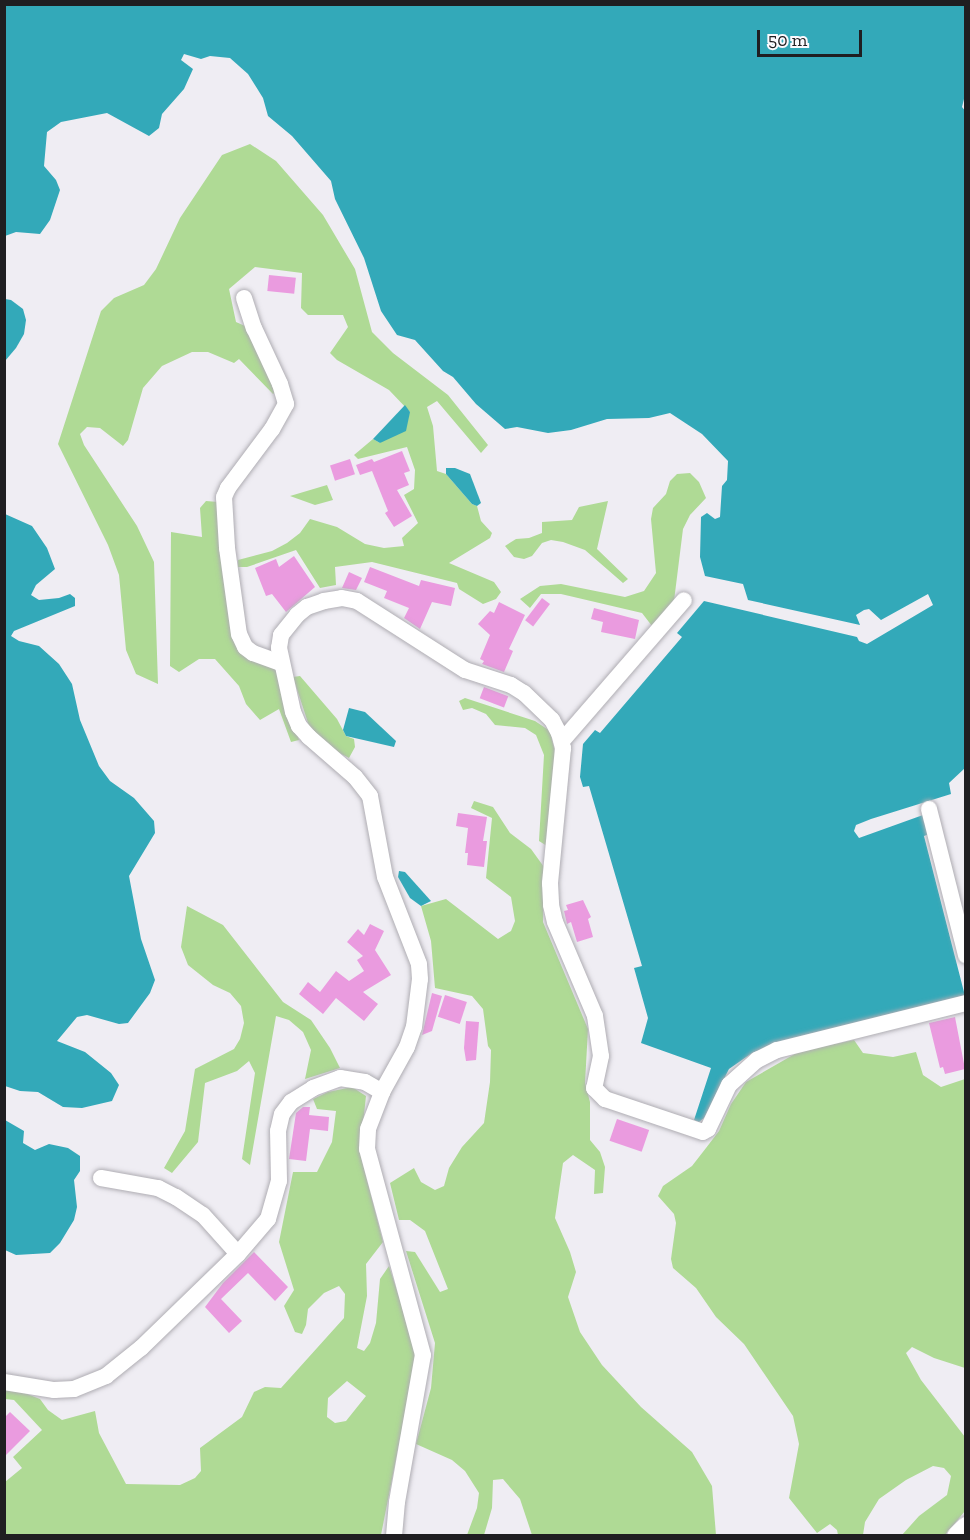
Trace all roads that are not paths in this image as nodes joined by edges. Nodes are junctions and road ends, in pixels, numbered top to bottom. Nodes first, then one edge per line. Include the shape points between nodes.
1 (244, 298) dead end
2 (684, 600) dead end
3 (281, 663) junction
4 (562, 741) junction
5 (929, 809) dead end
6 (966, 955) edge
7 (966, 1003) edge
8 (382, 1092) junction
9 (101, 1178) dead end
10 (238, 1254) junction
11 (4, 1382) edge
12 (966, 1527) edge
13 (394, 1536) edge
14 (957, 1536) edge

1 - 3 street via 286,404 224,497 227,548 239,634 245,647
2 - 4 street
3 - 4 street via 281,635 297,615 324,601 357,601 465,670 524,693 552,720
3 - 8 street via 299,726 370,796 385,877 419,964 414,1027
4 - 7 street via 551,905 595,1016 601,1056 594,1088 605,1100 703,1132 729,1085 757,1059 777,1050
5 - 6 street
8 - 10 street via 364,1082 340,1078 291,1102 282,1114 279,1181 268,1219
8 - 13 street via 368,1129 367,1149 423,1355
9 - 10 street via 158,1188 176,1197 203,1215
10 - 11 street via 141,1348 106,1376 74,1389
12 - 14 main road

